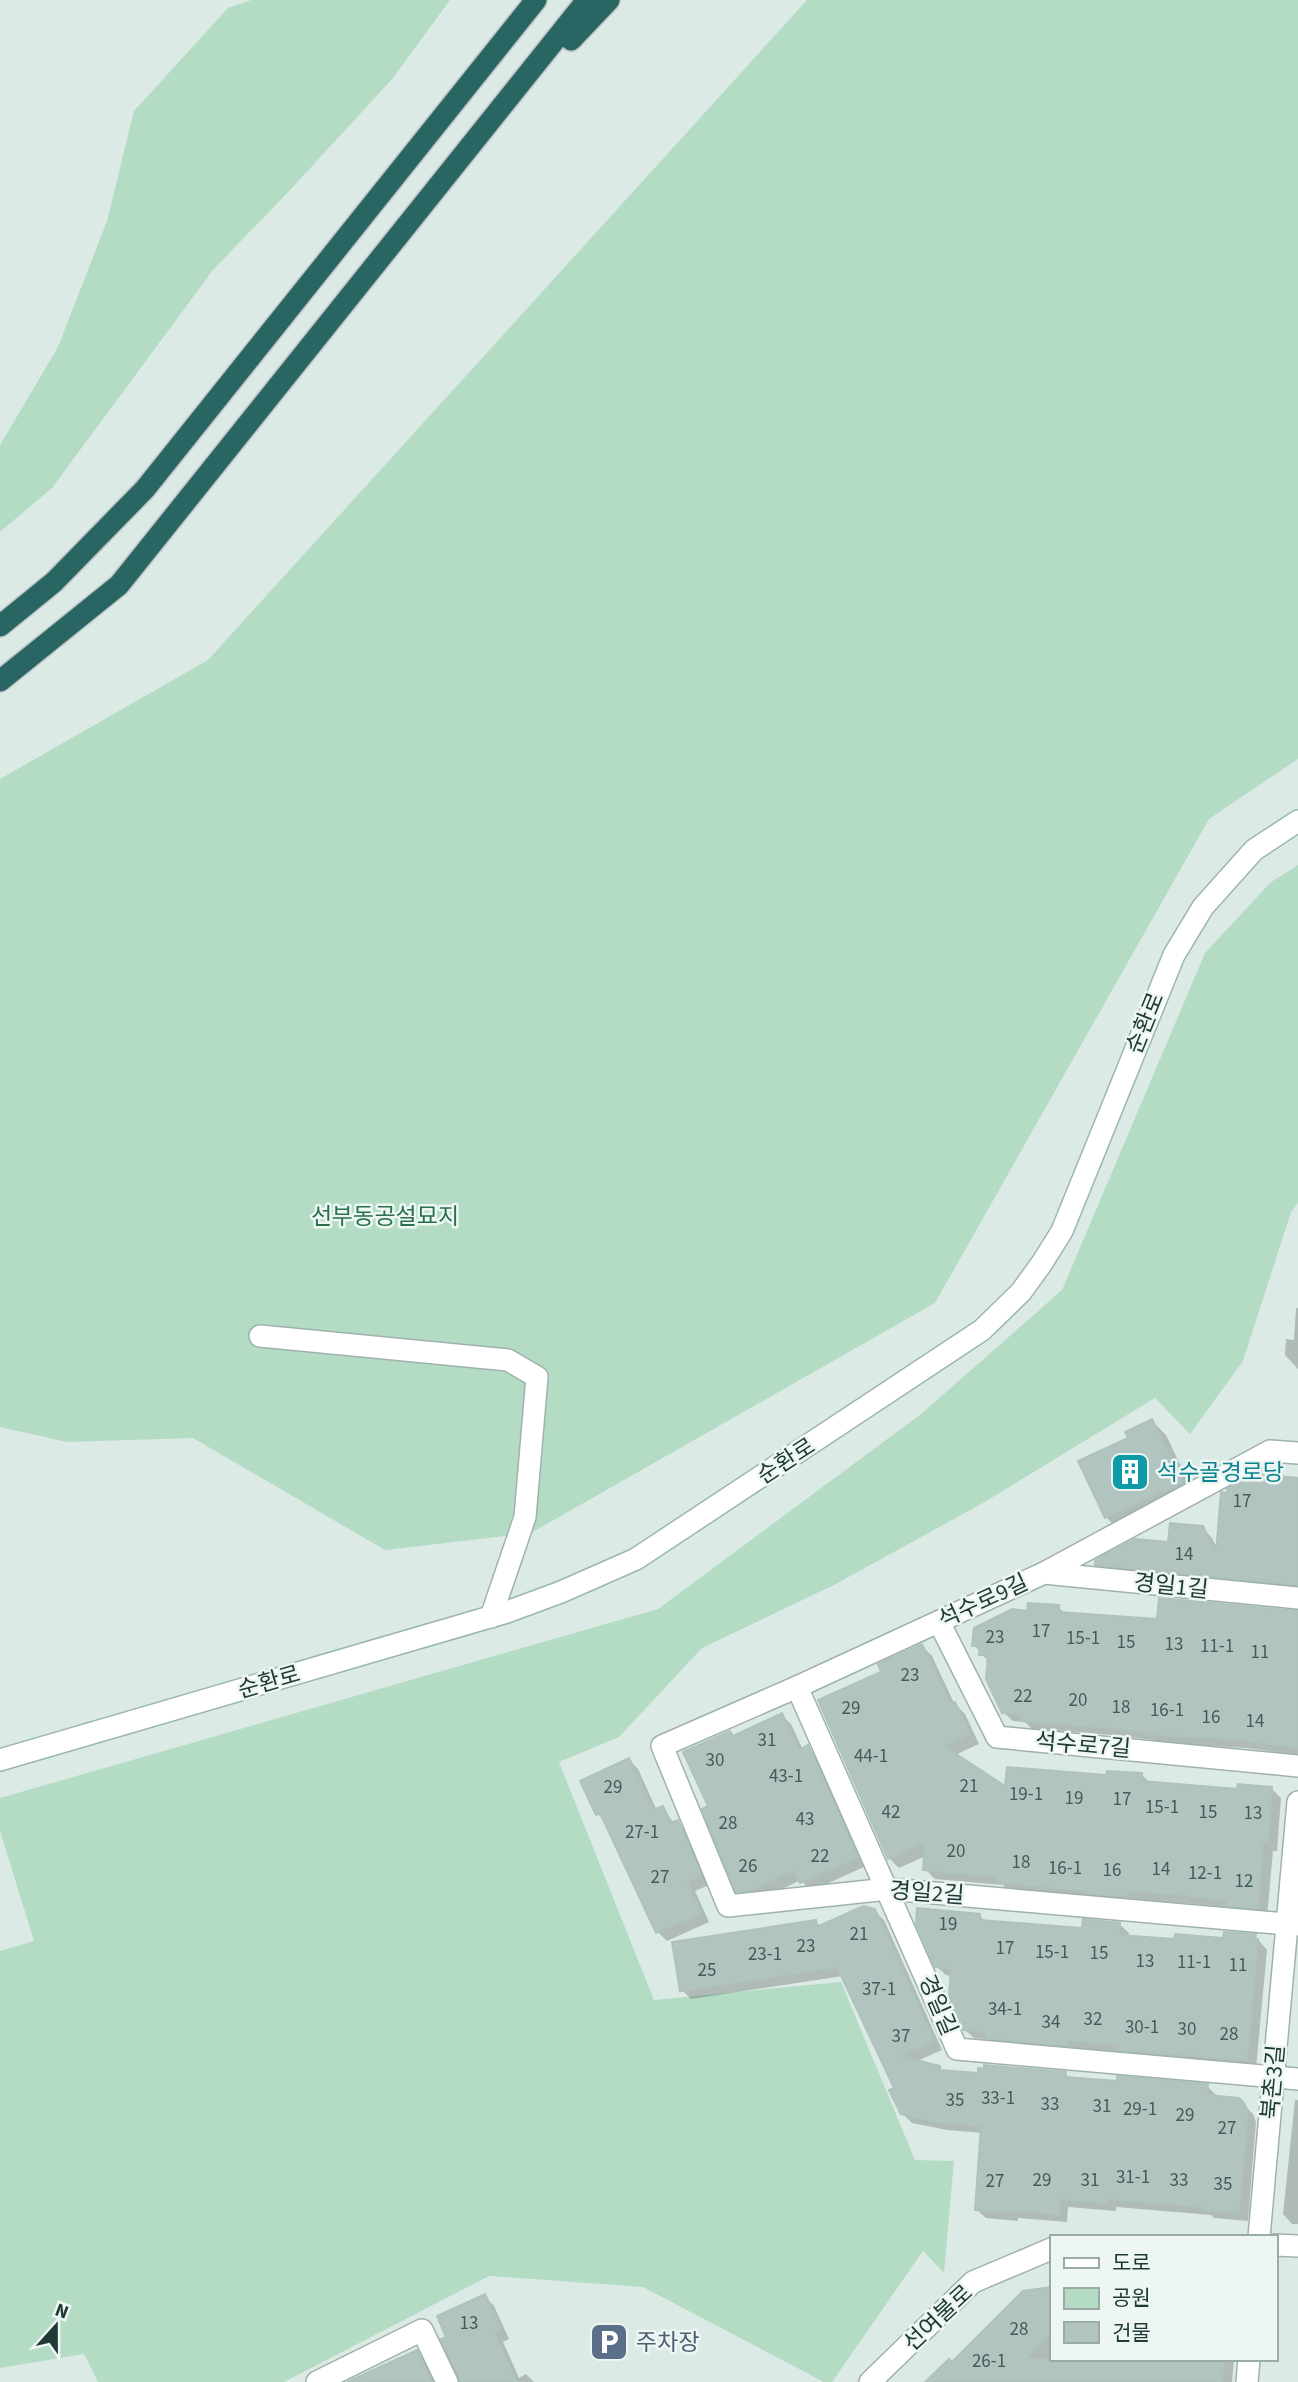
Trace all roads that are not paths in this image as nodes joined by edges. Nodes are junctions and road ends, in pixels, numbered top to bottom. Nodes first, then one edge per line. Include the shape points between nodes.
1 (521, 0) edge
2 (537, 0) edge
3 (587, 0) edge
4 (609, 0) edge
5 (476, 75) junction
6 (469, 149) junction
7 (0, 626) edge
8 (0, 681) edge
9 (1298, 821) edge
10 (260, 1336) dead end
11 (1298, 1453) edge
12 (1044, 1573) junction
13 (1298, 1598) edge
14 (491, 1617) junction
15 (939, 1622) junction
16 (797, 1687) junction
17 (662, 1746) joint
18 (0, 1760) edge
19 (1298, 1766) edge
20 (1298, 1802) edge
21 (888, 1889) junction
22 (1293, 1925) edge
23 (1273, 2078) junction
24 (1298, 2080) edge
25 (1259, 2235) edge
26 (1277, 2245) edge
27 (1298, 2246) edge
28 (1050, 2249) edge
29 (1249, 2361) edge
30 (317, 2382) edge
31 (447, 2382) edge
32 (870, 2382) edge
33 (1247, 2382) edge

1 - 5 highway
2 - 5 highway
3 - 6 highway
4 - 6 highway
5 - 7 highway via 145,489 54,582
6 - 8 highway via 119,585
9 - 14 street, 순환로 via 1255,850 1203,907 1174,955 1062,1231 1021,1292 982,1330 944,1357 636,1559
10 - 14 street via 508,1360 537,1377 525,1517
11 - 12 street, 석수로9길 via 1270,1451
12 - 13 street, 경일1길
12 - 15 street, 석수로9길
14 - 18 street, 순환로
15 - 16 street, 석수로9길
15 - 19 street, 석수로7길 via 997,1737
16 - 17 street, 석수로9길
16 - 21 street, 경일길
17 - 21 street, 경일2길 via 728,1906
20 - 22 street, 북촌3길
21 - 22 street, 경일2길
21 - 23 street, 경일길 via 957,2049
22 - 23 street, 북촌3길
23 - 24 street, 경일길
23 - 25 street, 북촌3길
26 - 27 street
28 - 32 street, 선여불로 via 973,2282
29 - 33 street
30 - 31 street via 422,2329

